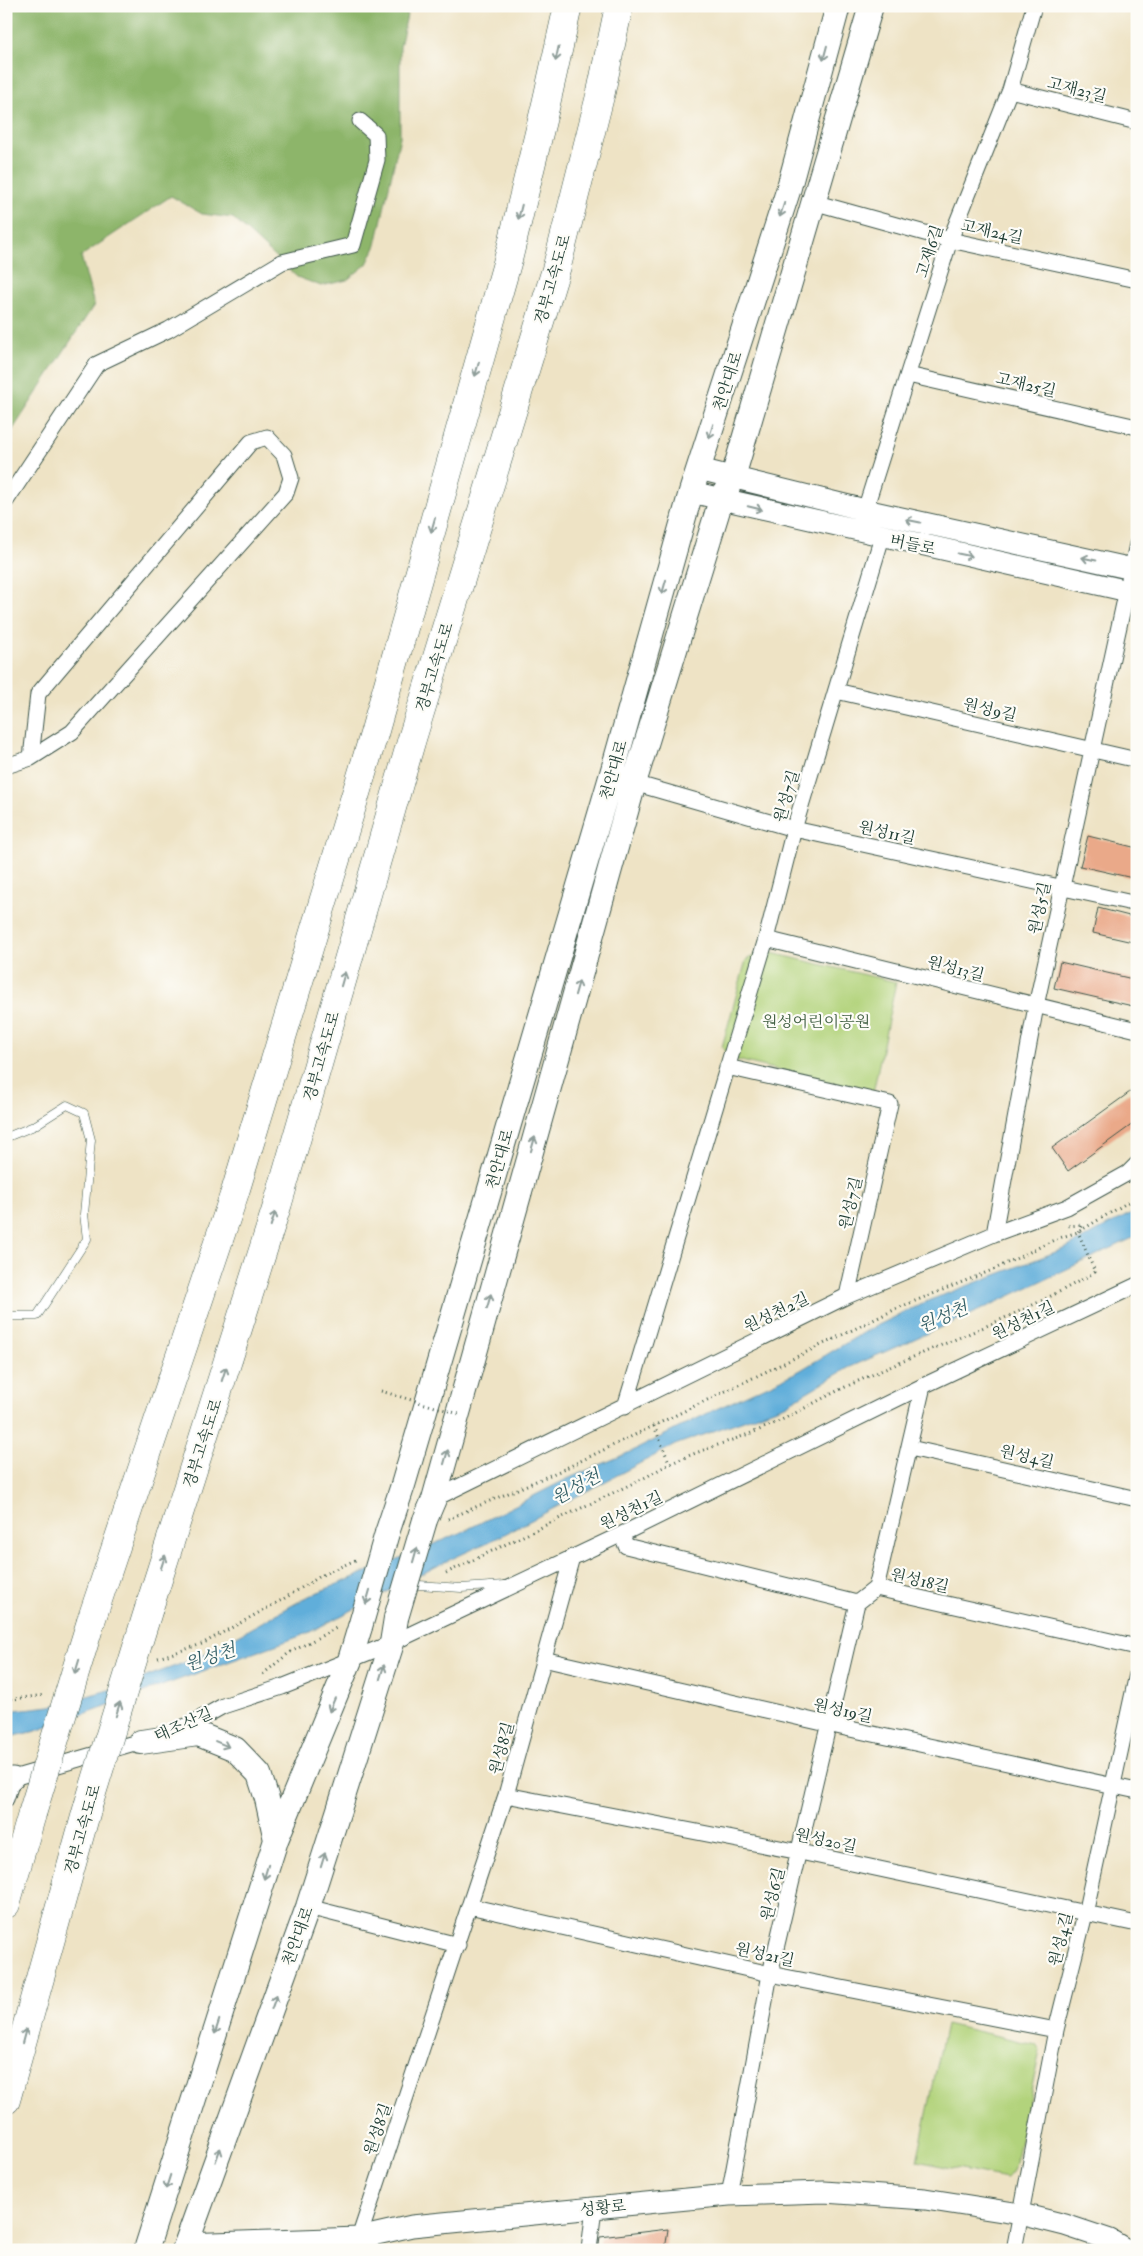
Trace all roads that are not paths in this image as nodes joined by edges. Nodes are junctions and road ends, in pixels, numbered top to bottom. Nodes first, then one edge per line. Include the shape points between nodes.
1 (568, 6) edge
2 (619, 6) edge
3 (838, 6) edge
4 (870, 6) edge
5 (1034, 6) edge
6 (1010, 90) junction
7 (360, 121) dead end
8 (1137, 122) edge
9 (813, 202) junction
10 (950, 240) junction
11 (1137, 280) edge
12 (908, 375) junction
13 (1137, 427) edge
14 (699, 469) junction
15 (732, 477) junction
16 (691, 492) junction
17 (721, 500) junction
18 (6, 501) edge
19 (865, 510) junction
20 (882, 537) junction
21 (1137, 544) edge
22 (1134, 569) edge
23 (1132, 592) edge
24 (836, 691) junction
25 (1092, 751) junction
26 (31, 758) junction
27 (1137, 760) edge
28 (6, 766) edge
29 (634, 783) junction
30 (794, 829) junction
31 (1062, 888) junction
32 (1137, 904) edge
33 (766, 939) junction
34 (1036, 1006) junction
35 (1137, 1030) edge
36 (727, 1067) junction
37 (6, 1136) edge
38 (1137, 1164) edge
39 (994, 1234) junction
40 (1137, 1285) edge
41 (847, 1296) junction
42 (6, 1316) edge
43 (923, 1386) junction
44 (625, 1407) junction
45 (910, 1448) junction
46 (1137, 1499) edge
47 (434, 1514) junction
48 (622, 1534) junction
49 (572, 1557) junction
50 (517, 1584) junction
51 (419, 1585) road end
52 (876, 1588) junction
53 (857, 1603) junction
54 (392, 1643) junction
55 (1137, 1647) edge
56 (543, 1659) junction
57 (350, 1660) junction
58 (1137, 1674) edge
59 (827, 1724) junction
60 (141, 1742) junction
61 (9, 1779) edge
62 (1112, 1786) junction
63 (1137, 1791) edge
64 (506, 1795) junction
65 (6, 1799) edge
66 (276, 1840) junction
67 (800, 1852) junction
68 (6, 1904) edge
69 (469, 1906) junction
70 (308, 1907) junction
71 (1085, 1914) junction
72 (1137, 1924) edge
73 (458, 1945) junction
74 (770, 1974) junction
75 (1056, 2030) junction
76 (6, 2100) edge
77 (729, 2195) junction
78 (594, 2208) junction
79 (1021, 2214) junction
80 (357, 2244) edge
81 (185, 2247) edge
82 (146, 2250) edge
83 (589, 2250) edge
84 (1014, 2250) edge
85 (1128, 2250) edge

1 -> 68 highway, bridge via 509,256 374,734 235,1192 91,1621
76 -> 2 highway, 경부고속도로, bridge via 88,1806 278,1203 412,742 557,266
3 -> 14 main road, 천안대로 via 788,191
4 - 9 main road, 천안대로
5 - 6 street, 고재6길
6 - 8 street, 고재23길
6 - 10 street, 고재6길
7 - 18 street via 376,135 377,160 353,245 282,262 168,330 97,364
9 - 10 street, 고재24길
9 - 15 main road, 천안대로
10 - 11 street, 고재24길
10 - 12 street, 고재6길
12 - 13 street, 고재25길
12 - 19 street, 고재6길
14 - 15 street, 버들로
14 - 16 main road, 천안대로
15 - 17 main road, 천안대로
15 - 19 street, 버들로
16 - 17 street, 버들로
16 -> 57 main road, 천안대로, bridge via 611,777 403,1485 350,1626
17 -> 20 street, 버들로
17 - 29 main road, 천안대로
22 -> 19 street, 버들로
20 -> 23 street, 버들로
20 - 24 street, 원성7길
21 - 22 street, 원성5길
22 - 23 street, 원성5길
23 - 25 street, 원성5길
24 - 25 street, 원성9길
24 - 30 street, 원성7길
25 - 27 street, 원성9길
25 - 31 street, 원성5길
26 - 26 street via 72,732 286,493 291,478 284,456 267,437 251,442 38,694
26 - 28 street
29 - 30 street, 원성11길
47 -> 29 main road, 천안대로
30 - 31 street, 원성11길
30 - 33 street, 원성7길
31 - 32 street, 원성11길
31 - 34 street, 원성5길
33 - 34 street, 원성13길
33 - 36 street, 원성7길
34 - 35 street, 원성13길
34 - 39 street, 원성5길
36 - 41 street, 원성7길 via 890,1104
36 - 44 street, 원성7길
37 - 42 lane via 34,1126 67,1105 84,1113 91,1140 84,1214 87,1239 37,1316
38 - 39 street, 원성천2길 via 1128,1173 1067,1207
39 - 41 street, 원성천2길
40 - 43 street, 원성천1길
41 - 44 street, 원성천2길
43 - 45 street
43 - 48 street, 원성천1길
44 - 47 street, 원성천2길
45 - 46 street, 원성4길
45 - 52 street
54 -> 47 main road, 천안대로, bridge via 396,1618
48 - 49 street, 원성천1길
48 - 53 street via 626,1546
49 - 50 street, 원성천1길
49 - 56 street, 원성8길
50 - 51 lane via 461,1588
50 - 54 street, 원성천1길
52 - 53 street, 원성18길
52 - 55 street, 원성18길
53 - 59 street, 원성6길
54 - 57 street, 원성천1길
70 -> 54 main road, 천안대로
56 - 59 street, 원성19길
56 - 64 street, 원성8길
57 - 60 street, 태조산길 via 223,1706 189,1725
57 -> 66 main road
58 - 62 street, 원성4길
59 - 62 street, 원성19길
59 - 67 street, 원성6길
60 - 61 street, 태조산길
60 -> 66 main road via 198,1734 235,1749 259,1774
61 - 65 street, 태조산길
62 - 63 street, 원성19길
62 - 71 street, 원성4길
64 - 67 street, 원성20길
64 - 69 street, 원성8길
66 -> 82 main road
67 - 71 street, 원성20길
67 - 74 street, 원성6길
69 - 73 street, 원성8길
69 - 74 street, 원성21길
70 - 73 street
81 -> 70 main road, 천안대로
71 - 72 street, 원성20길
71 - 75 street, 원성4길
73 - 80 street, 원성8길
74 - 75 street, 원성21길
74 - 77 street, 원성6길
75 - 79 street, 원성4길
77 - 78 street, 성황로
77 - 79 street, 성황로 via 824,2192 925,2199
78 - 80 street, 성황로 via 412,2226
78 - 83 street
79 - 84 street
79 - 85 street, 성황로 via 1110,2240
80 - 81 street, 성황로

